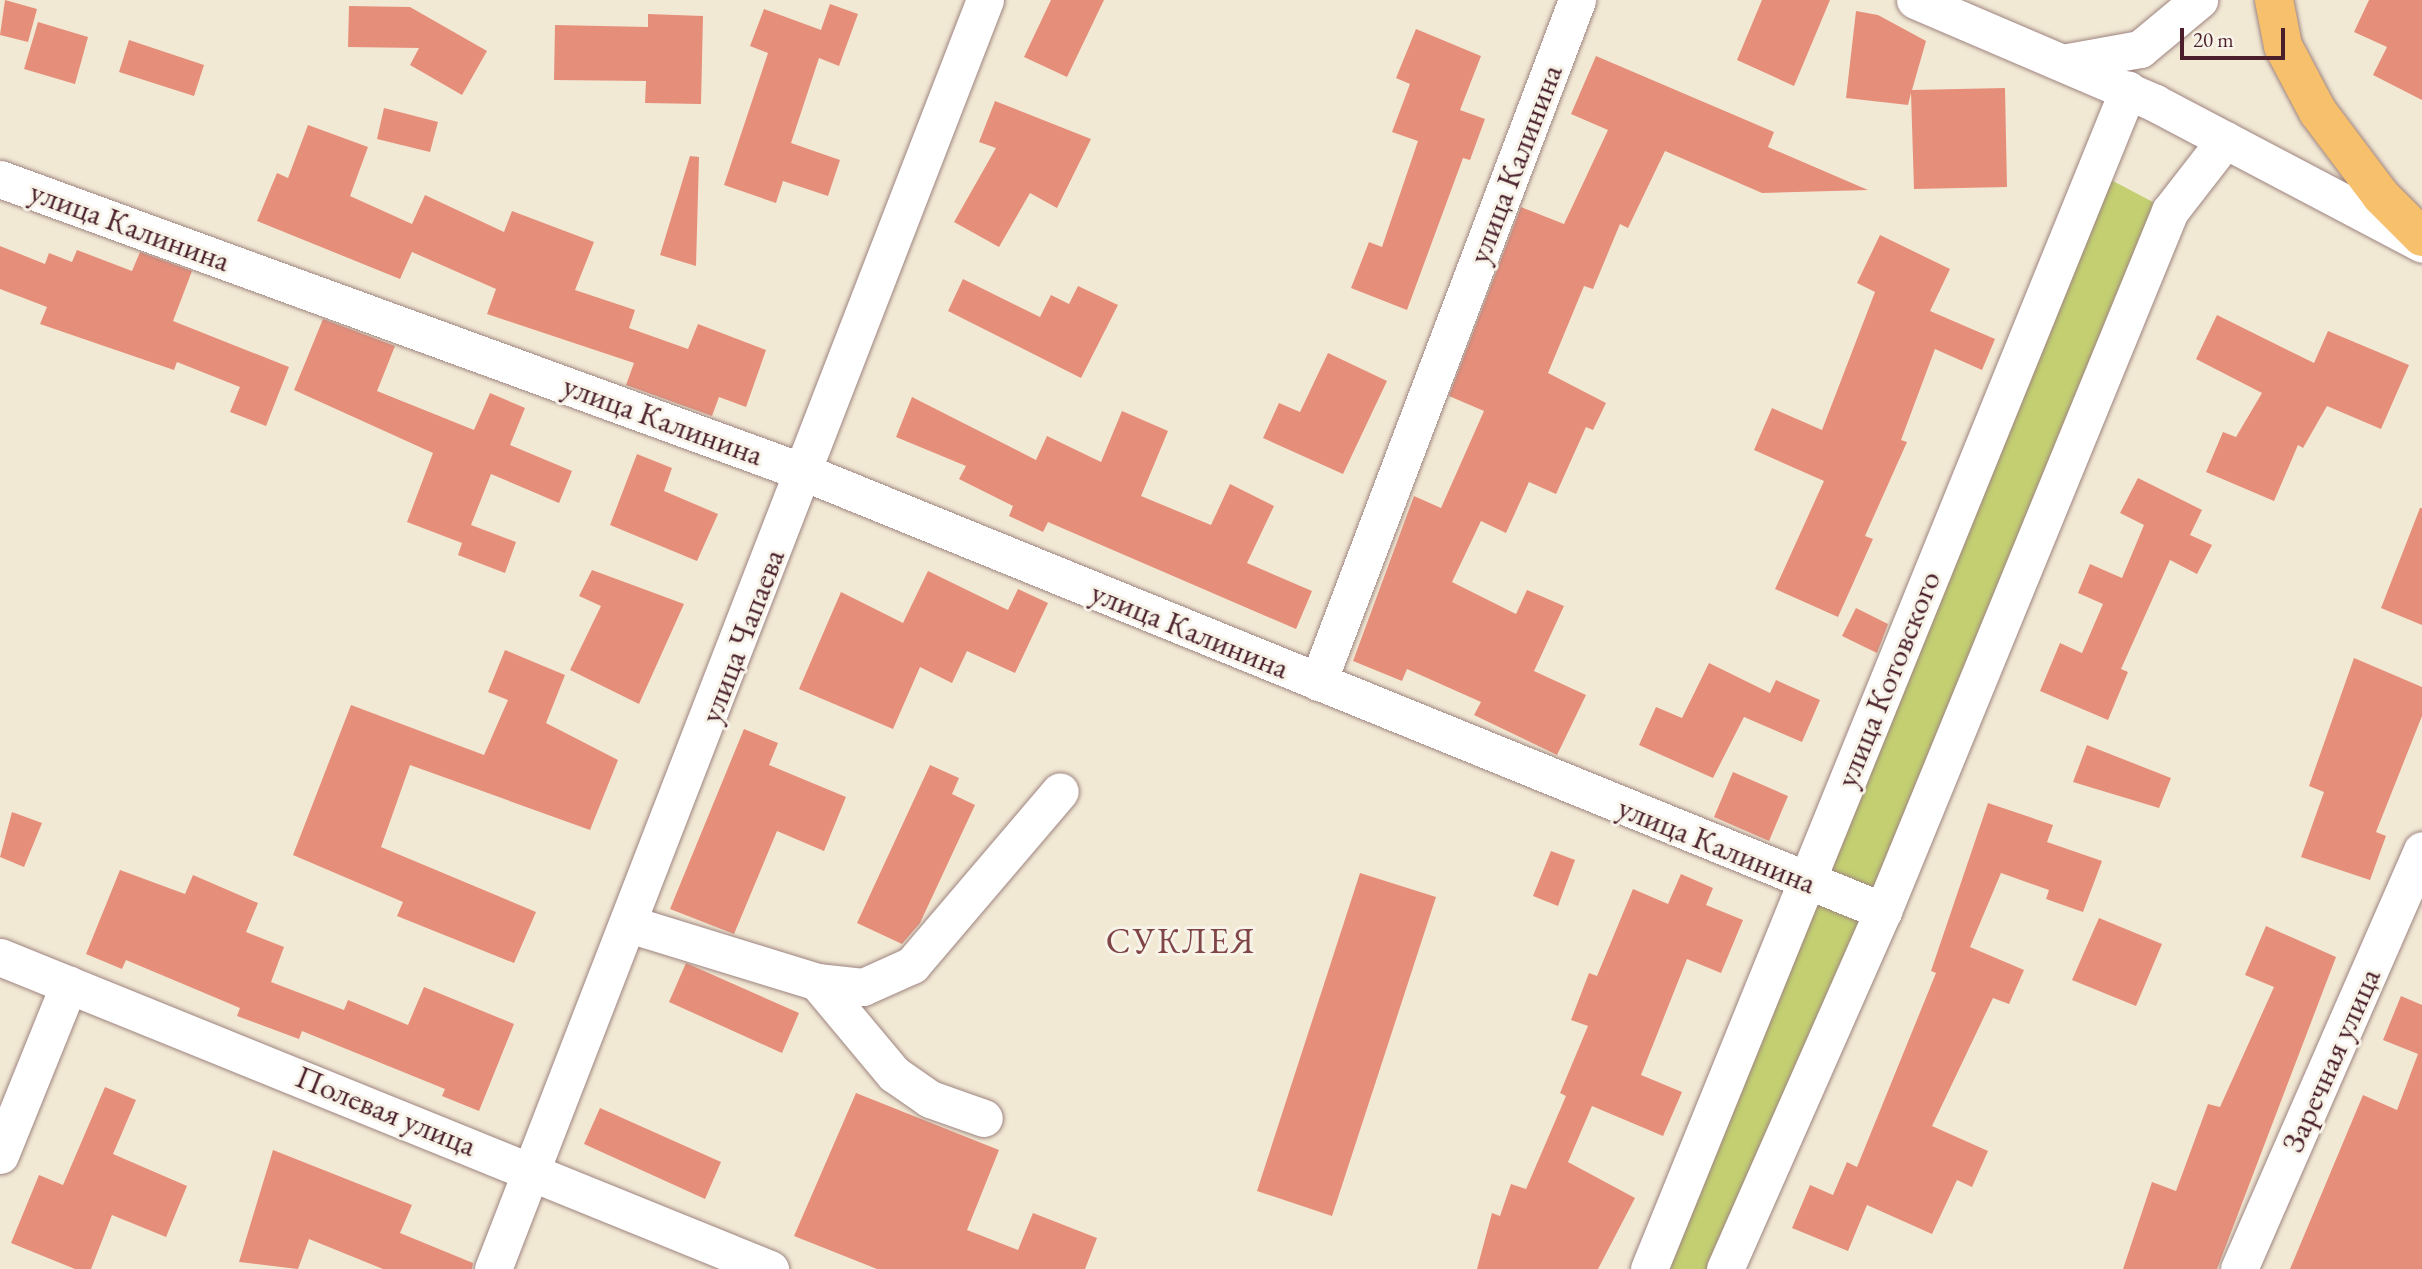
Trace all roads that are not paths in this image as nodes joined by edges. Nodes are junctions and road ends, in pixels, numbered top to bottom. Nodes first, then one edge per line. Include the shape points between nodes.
1 (985, 0) edge
2 (1577, 0) edge
3 (1915, 0) edge
4 (2199, 0) edge
5 (2274, 0) edge
6 (2067, 62) junction
7 (2141, 96) junction
8 (2225, 140) junction
9 (0, 179) edge
10 (2422, 237) edge
11 (2422, 244) edge
12 (806, 472) junction
13 (1318, 682) junction
14 (1060, 791) dead end
15 (2422, 850) edge
16 (1806, 882) junction
17 (1883, 911) junction
18 (629, 924) junction
19 (0, 957) edge
20 (817, 982) junction
21 (69, 984) junction
22 (984, 1118) dead end
23 (0, 1154) edge
24 (533, 1171) junction
25 (493, 1269) edge
26 (770, 1269) edge
27 (1649, 1269) edge
28 (1725, 1269) edge
29 (2239, 1269) edge

1 - 12 street, улица Чапаева
2 - 13 street, улица Калинина
3 - 6 street
4 - 6 street via 2140,49 2110,59
5 - 10 main road via 2283,46 2318,112 2381,196
6 - 7 street
7 - 8 street
7 - 16 street, улица Котовского
8 - 11 street
8 - 17 street via 2170,211
9 - 12 street, улица Калинина
12 - 13 street, улица Калинина
12 - 18 street, улица Чапаева
13 - 16 street, улица Калинина
14 - 20 street via 912,965 863,987
15 - 29 street, Заречная улица
16 - 17 street, улица Калинина
16 - 27 street, улица Котовского
17 - 28 street
18 - 20 street
18 - 24 street, улица Чапаева
19 - 21 street, Полевая улица
20 - 22 street via 894,1074 930,1099
21 - 23 street
21 - 24 street, Полевая улица
24 - 25 street, улица Чапаева
24 - 26 street, Полевая улица

